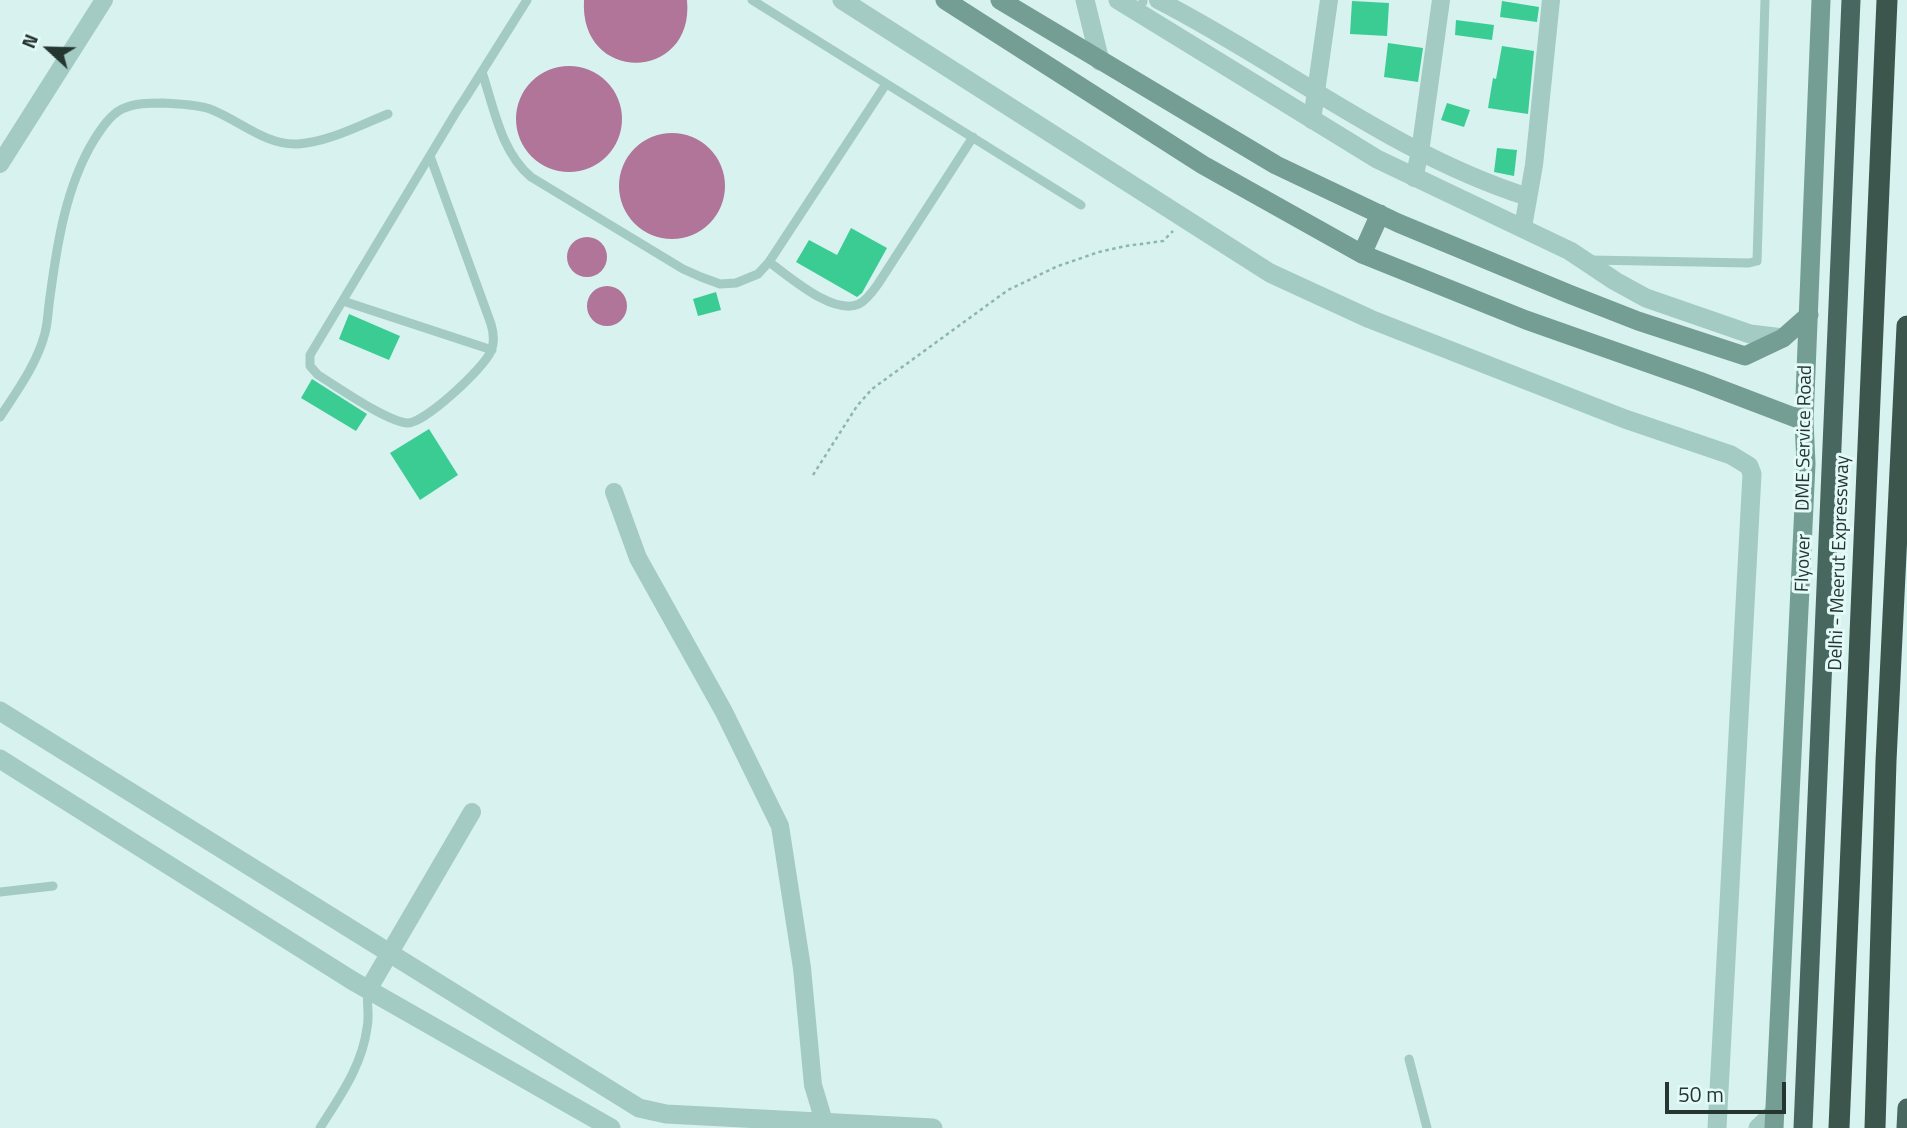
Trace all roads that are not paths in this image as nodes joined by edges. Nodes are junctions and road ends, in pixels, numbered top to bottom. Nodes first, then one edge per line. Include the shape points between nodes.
1 (104, 0) edge
2 (527, 0) edge
3 (752, 0) edge
4 (842, 0) edge
5 (945, 0) edge
6 (1000, 0) edge
7 (1084, 0) edge
8 (1118, 0) edge
9 (1329, 0) edge
10 (1441, 0) edge
11 (1551, 0) edge
12 (1765, 0) edge
13 (1821, 0) edge
14 (1851, 0) edge
15 (1887, 0) edge
16 (1146, 4) edge
17 (1100, 61) junction
18 (482, 72) junction
19 (886, 83) junction
20 (1316, 93) junction
21 (388, 114) dead end
22 (1312, 120) junction
23 (973, 137) junction
24 (1420, 152) junction
25 (430, 156) junction
26 (0, 164) edge
27 (1414, 177) junction
28 (1528, 197) junction
29 (1081, 205) dead end
30 (1380, 214) junction
31 (1523, 227) junction
32 (1362, 254) junction
33 (1583, 260) junction
34 (769, 262) junction
35 (343, 300) junction
36 (1809, 315) junction
37 (1907, 326) edge
38 (1783, 338) junction
39 (492, 350) junction
40 (0, 417) edge
41 (1804, 421) junction
42 (614, 492) dead end
43 (0, 711) edge
44 (0, 759) edge
45 (472, 812) dead end
46 (53, 886) dead end
47 (0, 892) edge
48 (388, 953) junction
49 (368, 990) junction
50 (1409, 1059) dead end
51 (1907, 1108) edge
52 (1774, 1120) edge
53 (825, 1125) edge
54 (320, 1128) edge
55 (611, 1128) edge
56 (933, 1128) edge
57 (1427, 1128) edge
58 (1717, 1128) edge
59 (1758, 1128) edge
60 (1803, 1128) edge
61 (1839, 1128) edge
62 (1875, 1128) edge
63 (1906, 1128) edge

1 - 26 street
2 - 18 lane
3 - 19 lane
4 - 58 street via 1270,273 1327,301 1625,419 1731,455 1749,466
5 - 32 main road via 1203,165
6 - 17 main road
7 - 17 street
8 - 16 street
9 - 20 street
10 - 24 street
11 - 28 street
12 - 33 lane via 1757,261
13 - 36 main road, DME Service Road
14 - 60 highway, Flyover
15 - 61 highway, Delhi - Meerut Expressway
16 - 20 street
16 - 22 street
17 - 30 main road via 1276,165
18 - 25 lane
18 - 34 lane via 509,152 531,177 683,269 720,284 758,274
19 - 23 lane
19 - 34 lane
20 - 22 street
20 - 24 street
21 - 40 lane via 326,139 298,144 269,138 198,106 145,103 116,112 75,176 45,333
22 - 27 street
23 - 29 lane
23 - 34 lane via 878,284 858,304 826,301
24 - 27 street
24 - 28 street
25 - 35 lane
25 - 39 lane via 491,324
27 - 31 street
28 - 31 street
30 - 32 main road
30 - 38 main road via 1569,294 1717,349 1745,356
31 - 33 street
32 - 41 main road via 1526,320
33 - 38 street via 1646,298 1740,331
35 - 39 lane
35 - 39 lane via 310,355 310,366 318,375 402,422 424,417 482,366
36 - 38 main road
36 - 41 main road, DME Service Road
37 - 62 highway
41 - 52 main road, DME Service Road
42 - 53 street via 638,558 724,712 780,826 802,968 813,1085
43 - 48 street
44 - 49 street
45 - 48 street
46 - 47 lane
48 - 49 street
48 - 53 street via 639,1108 666,1114
49 - 54 lane via 368,1027 360,1058
49 - 55 street
50 - 57 lane
51 - 63 highway
52 - 59 street
53 - 56 street

